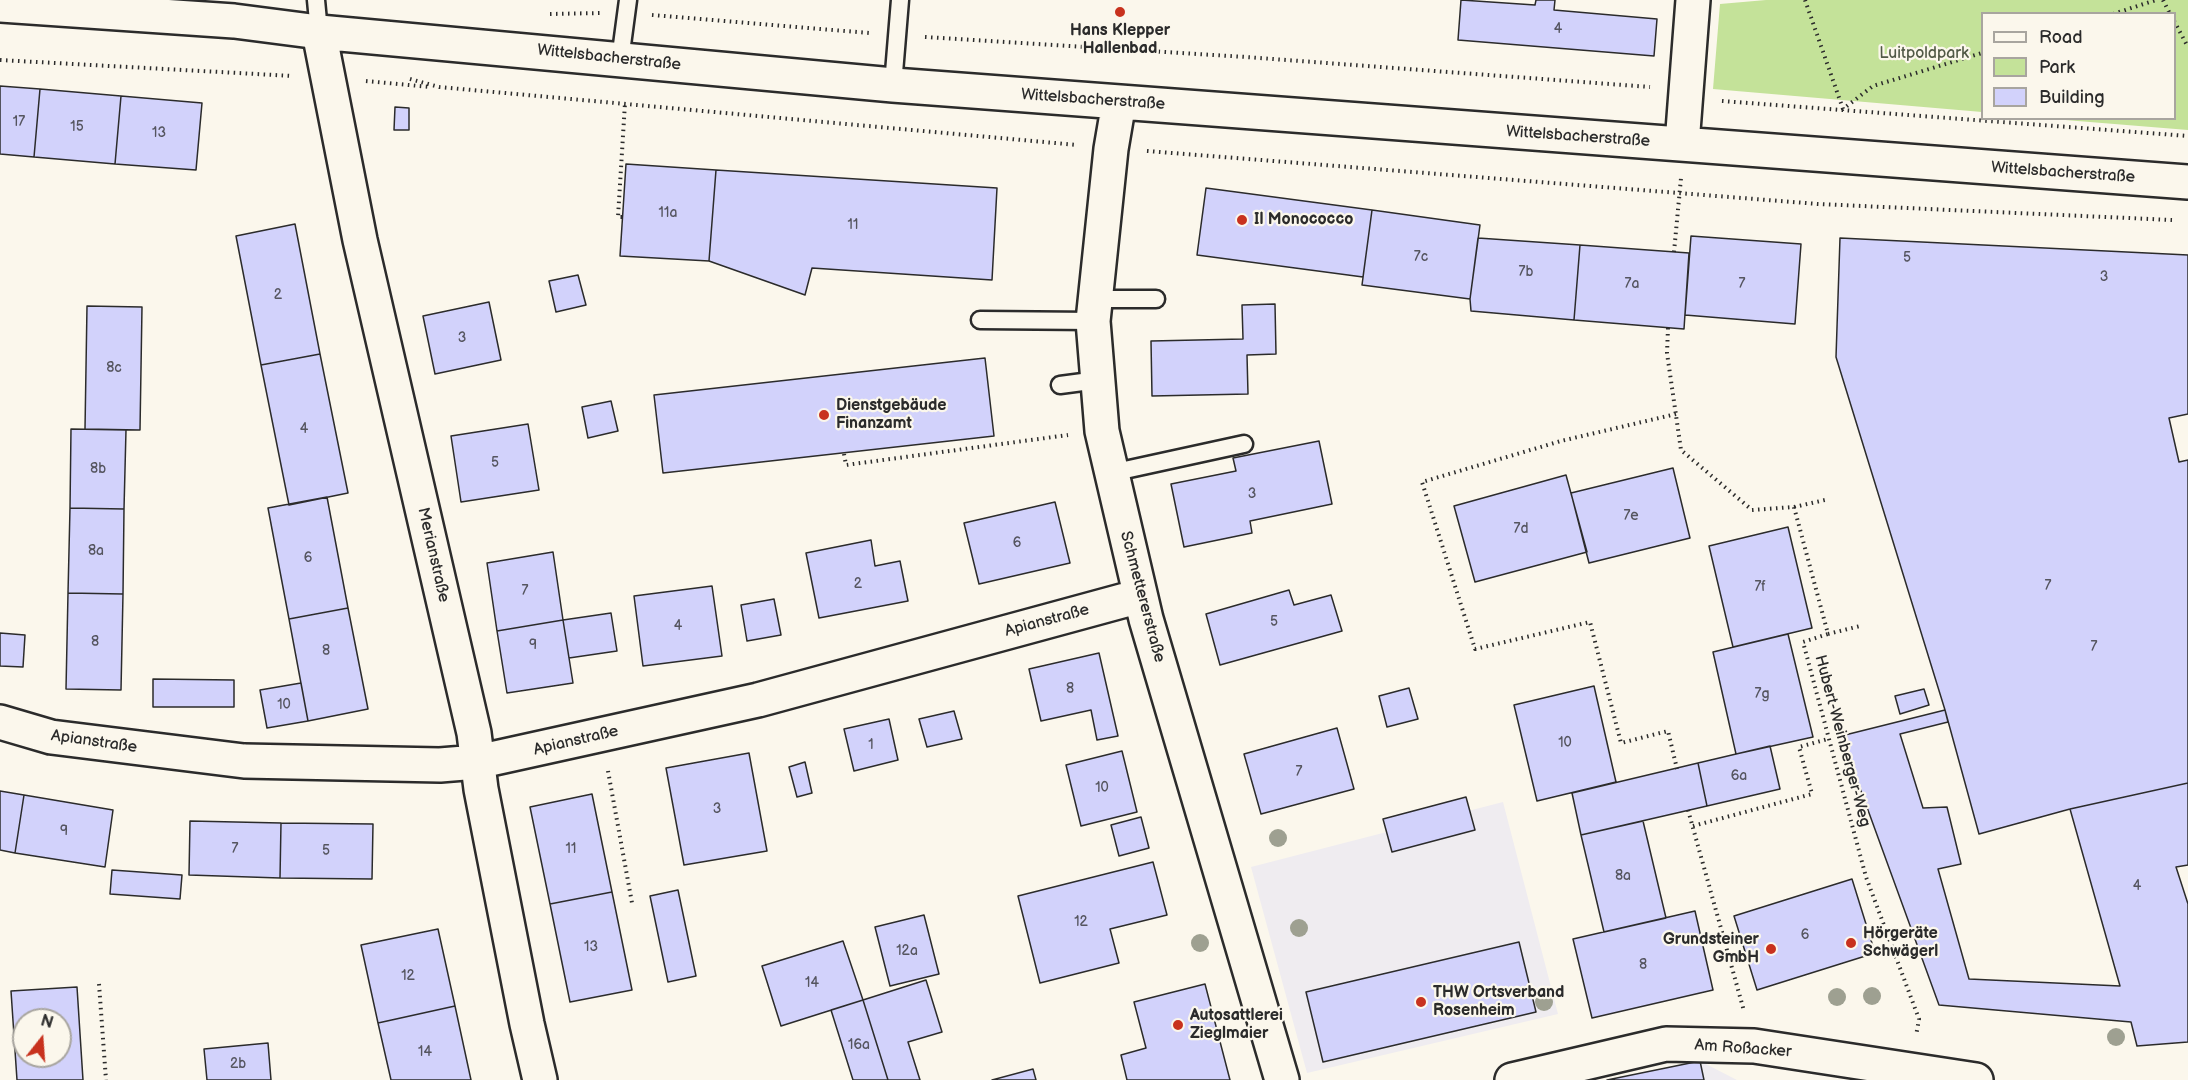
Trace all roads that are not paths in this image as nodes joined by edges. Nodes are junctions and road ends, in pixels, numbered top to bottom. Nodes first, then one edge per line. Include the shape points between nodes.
1 (316, 0) edge
2 (900, 0) edge
3 (1693, 0) edge
4 (0, 5) edge
5 (627, 7) edge
6 (319, 32) junction
7 (620, 60) junction
8 (893, 85) junction
9 (1119, 102) junction
10 (1682, 144) junction
11 (2188, 182) edge
12 (1156, 299) dead end
13 (1094, 310) junction
14 (980, 321) dead end
15 (1098, 380) junction
16 (1060, 385) dead end
17 (1244, 444) dead end
18 (1111, 473) junction
19 (1140, 596) junction
20 (0, 722) edge
21 (477, 762) junction
22 (540, 1080) edge
23 (1282, 1080) edge
24 (1512, 1080) edge
25 (1976, 1080) edge

1 - 6 lane
2 - 8 lane
3 - 10 street
4 - 6 street, Wittelsbacherstraße via 234,21
5 - 7 lane
6 - 7 street, Wittelsbacherstraße
6 - 21 street, Merianstraße via 360,240 474,733
7 - 8 street, Wittelsbacherstraße
8 - 9 street, Wittelsbacherstraße
9 - 10 street, Wittelsbacherstraße
9 - 13 street, Schmettererstraße
10 - 11 street, Wittelsbacherstraße
12 - 13 lane
13 - 14 lane
13 - 15 street, Schmettererstraße
15 - 16 lane
15 - 18 street, Schmettererstraße
17 - 18 lane
18 - 19 street, Schmettererstraße
19 - 21 street, Apianstraße via 758,700
19 - 23 street, Schmettererstraße
20 - 21 street, Apianstraße via 51,737 244,761 440,765
21 - 22 street, Merianstraße
24 - 25 street, Am Roßacker via 1666,1044 1754,1046

